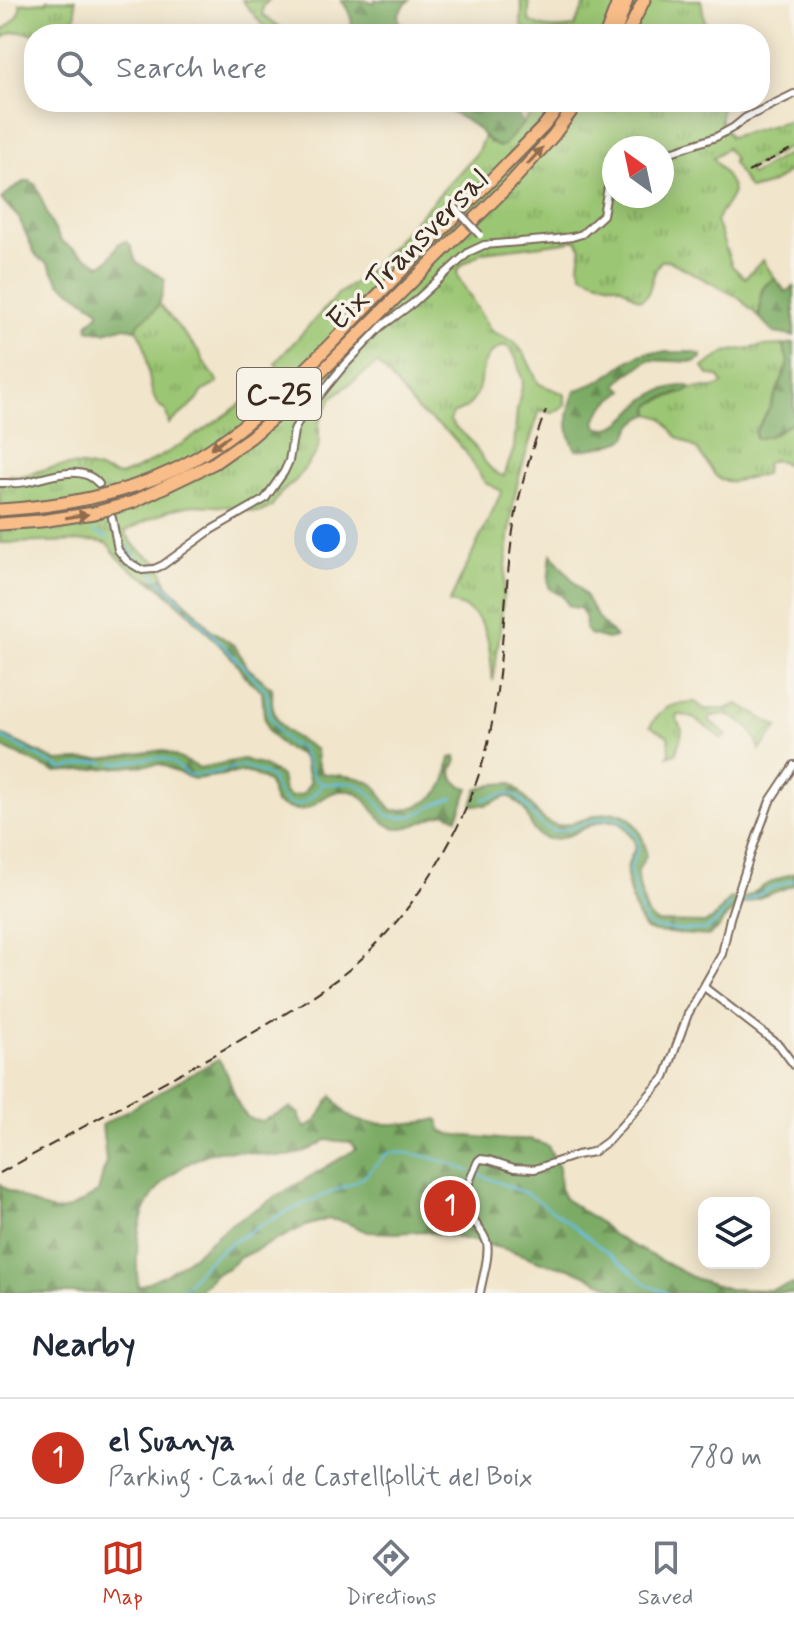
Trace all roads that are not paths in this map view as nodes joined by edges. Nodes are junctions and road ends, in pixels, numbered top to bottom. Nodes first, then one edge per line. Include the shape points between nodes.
1 (617, 0) edge
2 (627, 0) edge
3 (644, 0) edge
4 (611, 24) edge
5 (614, 24) edge
6 (632, 24) edge
7 (794, 94) edge
8 (770, 106) edge
9 (555, 112) edge
10 (572, 112) edge
11 (757, 112) edge
12 (674, 151) edge
13 (446, 199) dead end
14 (604, 208) edge
15 (486, 244) junction
16 (0, 483) edge
17 (99, 484) dead end
18 (0, 510) edge
19 (112, 518) tunnel mouth
20 (0, 524) edge
21 (794, 765) edge
22 (704, 987) junction
23 (794, 1065) edge
24 (480, 1293) edge

1 - 4 highway
2 - 5 highway
3 - 6 highway
7 - 8 street
9 -> 18 highway, Eix Transversal / C-25 via 351,323 242,427 175,469 127,489 39,508
20 -> 10 highway, Eix Transversal / C-25 via 94,513 133,502 214,463 251,437 498,195
11 - 12 street via 716,137
13 - 15 street, bridge
14 - 15 street via 582,234
15 - 19 street via 469,252 382,326 319,394 298,422 284,472 261,503 150,570 135,567 121,554
16 - 17 street via 76,474
21 - 22 street via 770,801 722,954
22 - 23 street via 779,1045
22 - 24 street via 665,1077 608,1141 593,1152 535,1169 478,1162 465,1205 489,1248

